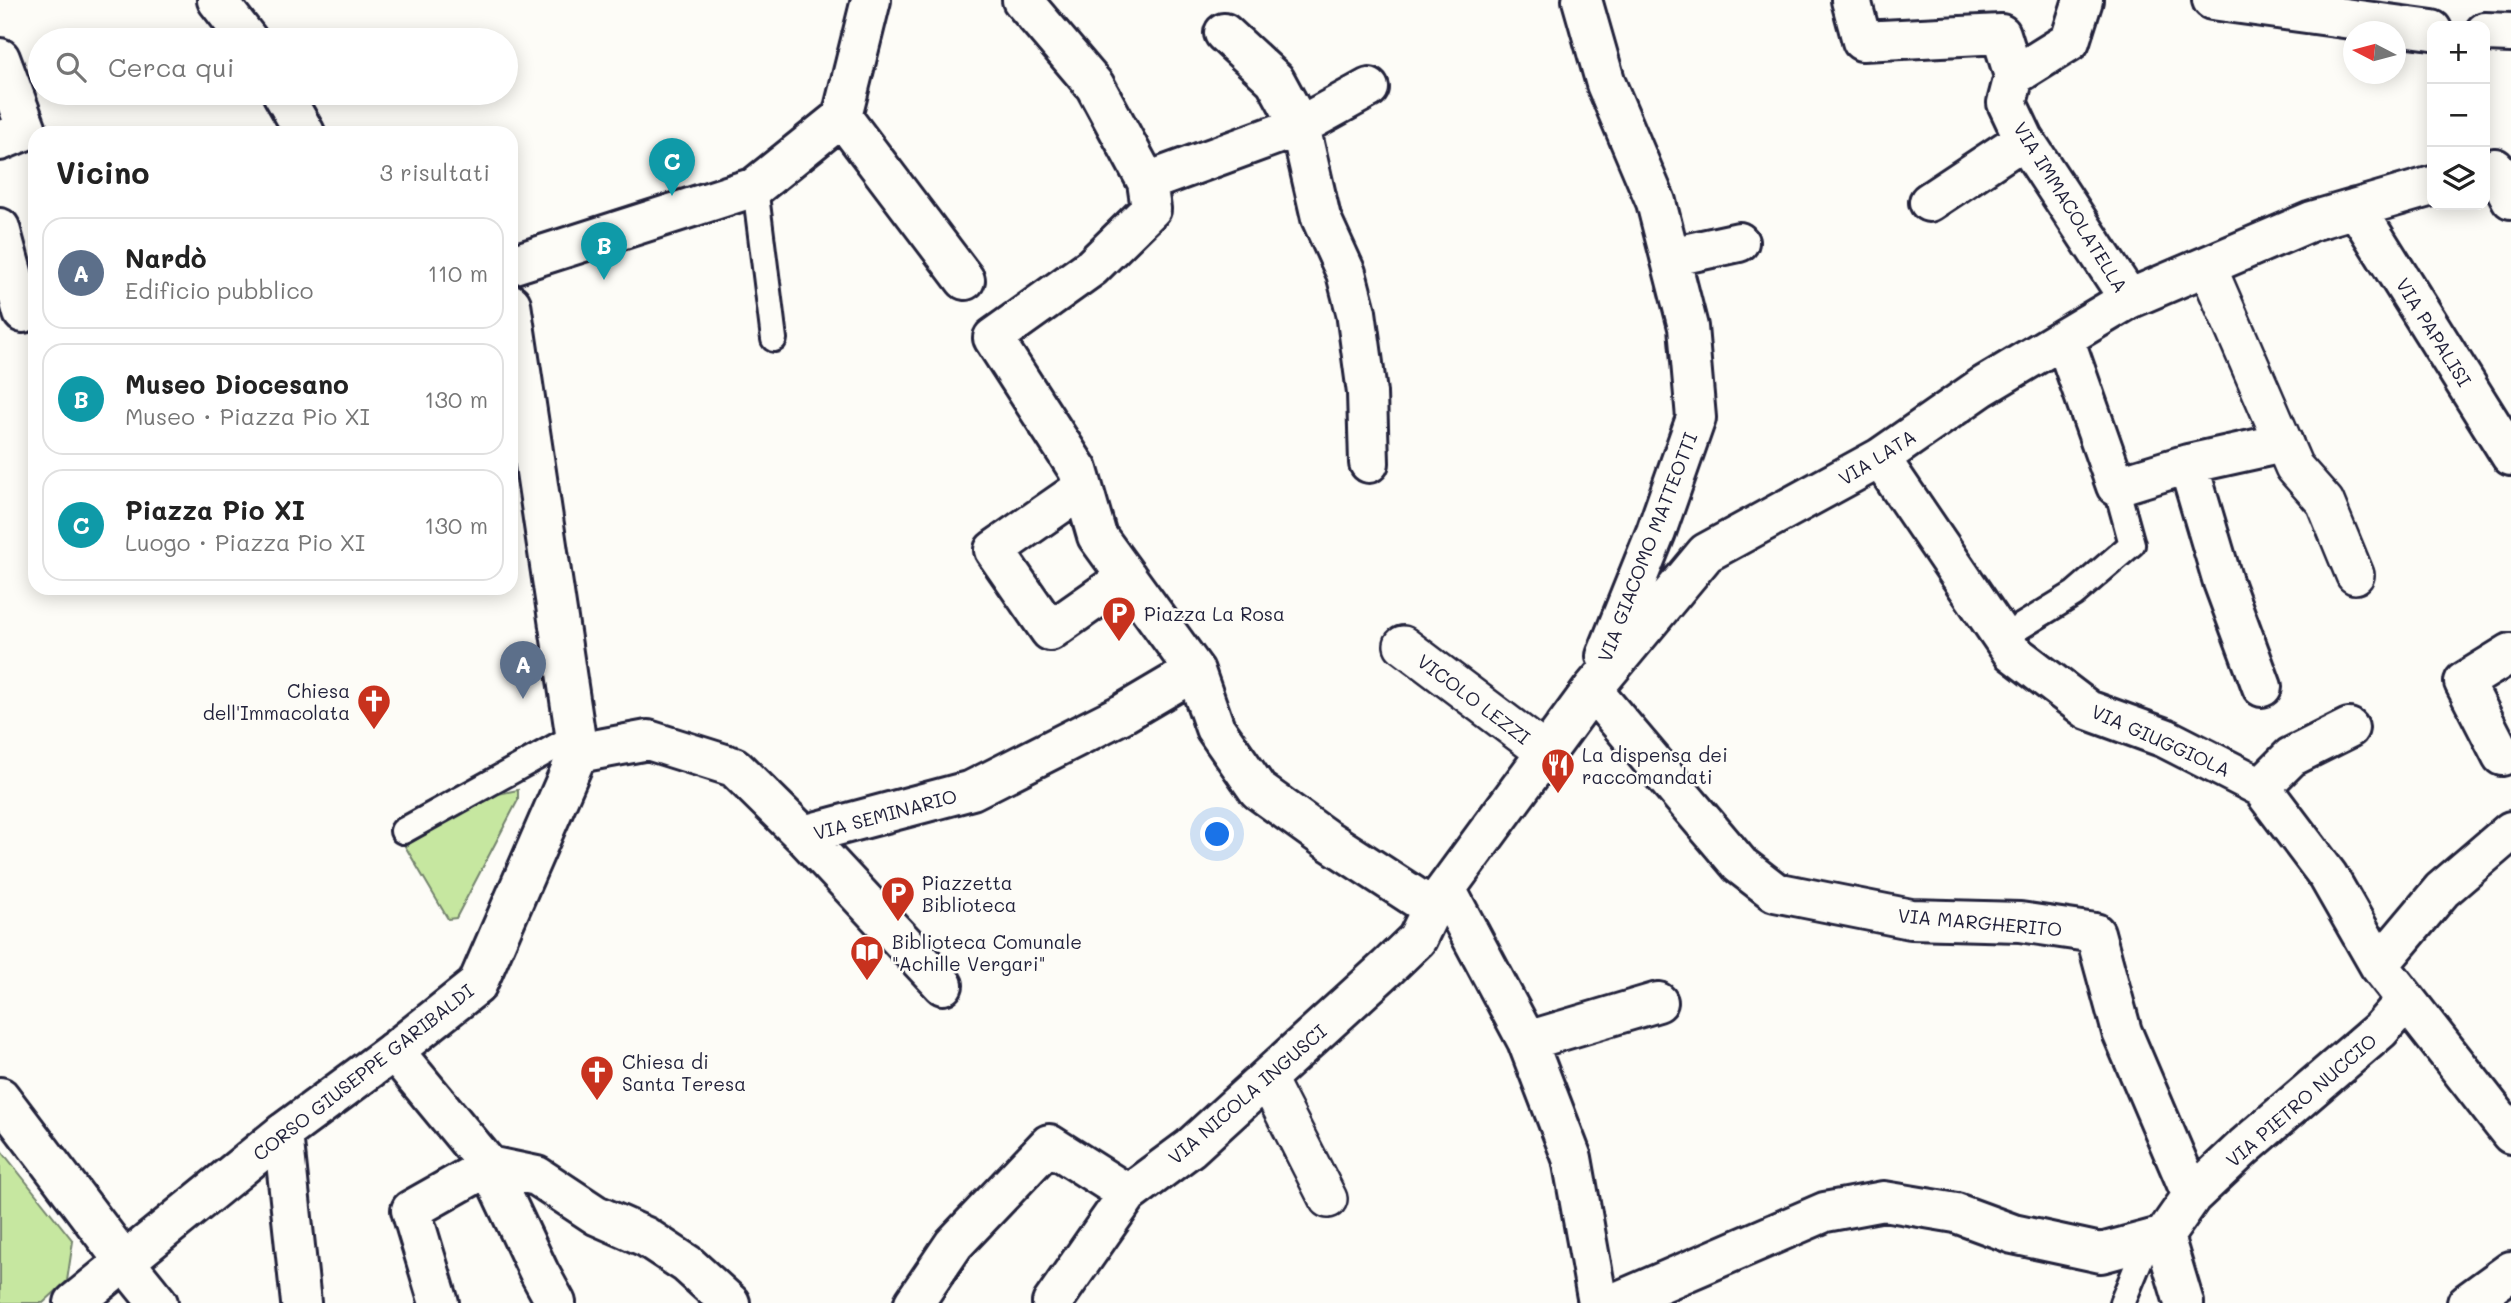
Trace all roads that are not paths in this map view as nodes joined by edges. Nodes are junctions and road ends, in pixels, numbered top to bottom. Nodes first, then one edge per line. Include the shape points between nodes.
1 (217, 0) edge
2 (871, 0) edge
3 (1022, 0) edge
4 (1582, 0) edge
5 (1851, 0) edge
6 (2083, 0) edge
7 (2212, 0) edge
8 (239, 28) edge
9 (2427, 29) edge
10 (2490, 32) edge
11 (1224, 33) dead end
12 (2511, 33) edge
13 (0, 58) edge
14 (2014, 76) junction
15 (1369, 88) dead end
16 (289, 105) edge
17 (842, 117) junction
18 (301, 126) edge
19 (1300, 126) junction
20 (2024, 139) junction
21 (0, 141) edge
22 (1147, 182) junction
23 (755, 187) junction
24 (2427, 187) edge
25 (1929, 202) dead end
26 (2356, 208) junction
27 (0, 228) edge
28 (1739, 242) dead end
29 (1670, 257) junction
30 (518, 263) edge
31 (2207, 265) junction
32 (965, 280) dead end
33 (2129, 299) junction
34 (19, 315) edge
35 (2064, 338) junction
36 (774, 340) dead end
37 (518, 351) edge
38 (2283, 443) junction
39 (2511, 456) edge
40 (1880, 458) junction
41 (1369, 463) dead end
42 (2188, 464) junction
43 (1081, 479) junction
44 (2116, 486) junction
45 (2355, 575) dead end
46 (1127, 577) junction
47 (2002, 638) junction
48 (1403, 645) dead end
49 (2511, 653) edge
50 (1195, 671) junction
51 (2262, 687) dead end
52 (1592, 690) junction
53 (2350, 729) dead end
54 (576, 744) junction
55 (1546, 753) junction
56 (2502, 756) dead end
57 (2261, 787) junction
58 (403, 831) dead end
59 (2510, 834) edge
60 (803, 835) junction
61 (1439, 899) junction
62 (2379, 965) junction
63 (943, 985) dead end
64 (2406, 1000) junction
65 (1658, 1002) dead end
66 (1527, 1041) junction
67 (394, 1051) junction
68 (1267, 1079) junction
69 (0, 1097) edge
70 (283, 1133) junction
71 (2511, 1135) edge
72 (489, 1166) junction
73 (1128, 1194) junction
74 (2192, 1196) junction
75 (1328, 1199) dead end
76 (2156, 1238) junction
77 (124, 1261) junction
78 (2511, 1271) edge
79 (74, 1303) edge
80 (158, 1303) edge
81 (301, 1303) edge
82 (439, 1303) edge
83 (556, 1303) edge
84 (730, 1303) edge
85 (914, 1303) edge
86 (1052, 1303) edge
87 (1598, 1303) edge
88 (1614, 1303) edge
89 (2122, 1303) edge
90 (2185, 1303) edge
91 (2467, 1303) edge

1 - 8 street
2 - 17 street
3 - 22 street via 1095,86
4 - 29 street, VIA GIACOMO MATTEOTTI via 1606,84 1656,202
5 - 14 street, VIA IMMACOLATELLA via 1862,41 2001,34
6 - 14 street via 2070,41
7 - 9 street
10 - 12 street
11 - 19 street via 1275,80
13 - 21 street via 27,130
14 - 20 street, VIA IMMACOLATELLA via 2007,103
15 - 19 street
16 - 18 street
17 - 23 street
17 - 32 street
19 - 22 street
19 - 41 street via 1321,218 1346,273 1356,313 1367,393
20 - 25 street
20 - 33 street, VIA IMMACOLATELLA
22 - 43 street via 1151,209 1092,267 993,338
23 - 30 street
23 - 36 lane
24 - 26 street, VIA LATA
26 - 31 street, VIA LATA via 2312,221
26 - 39 street, VIA PAPALISI
27 - 34 street
28 - 29 street
29 - 52 street, VIA GIACOMO MATTEOTTI via 1688,327 1696,418
31 - 33 street, VIA LATA
31 - 38 street
33 - 35 street, VIA LATA
35 - 40 street, VIA LATA via 1982,387
35 - 44 street
37 - 54 street
38 - 42 street
38 - 45 street via 2294,467 2325,502
40 - 47 street, VIA GIUGGIOLA
40 - 52 street, VIA LATA via 1706,553
42 - 44 street
42 - 51 street via 2223,582
43 - 46 street via 1097,536
43 - 46 street via 994,550 1050,631
44 - 47 lane via 2132,544 2074,594
46 - 50 street
47 - 57 street, VIA GIUGGIOLA via 2012,652 2088,710 2165,738
48 - 55 street, VICOLO LEZZI
49 - 56 street via 2464,682
50 - 60 street, VIA SEMINARIO via 1122,714 972,790
50 - 61 street via 1215,728 1258,790 1326,839
52 - 55 street, VIA LATA
52 - 74 street, VIA MARGHERITO via 1740,865 1775,892 1911,919 2020,922 2095,933 2122,1032
53 - 57 street via 2291,757
54 - 58 lane
54 - 60 street, VIA SEMINARIO via 648,740 734,767
54 - 67 street, CORSO GIUSEPPE GARIBALDI via 477,985
55 - 61 street, VIA LATA
57 - 62 street, VIA GIUGGIOLA via 2328,876
59 - 62 street via 2442,890
60 - 63 street
61 - 66 street
61 - 68 street, VIA NICOLA INGUSCI via 1418,939
62 - 64 street, VIA GIUGGIOLA
64 - 71 street, VIA GIUGGIOLA
64 - 74 street, VIA PIETRO NUCCIO via 2380,1030
65 - 66 street
66 - 87 street via 1572,1158
67 - 70 street, CORSO GIUSEPPE GARIBALDI
67 - 72 street
68 - 73 street, VIA NICOLA INGUSCI via 1190,1148
68 - 75 street
69 - 77 street
70 - 77 street, CORSO GIUSEPPE GARIBALDI
70 - 81 street
72 - 82 street via 411,1210
72 - 83 street
72 - 84 street via 537,1176 596,1215 646,1237 687,1264
73 - 85 street via 1049,1144 954,1244
73 - 86 street, VIA NICOLA INGUSCI
74 - 76 street, VIA PIETRO NUCCIO
76 - 88 street via 2101,1253 2014,1234 1956,1213 1884,1201 1825,1212
76 - 89 lane
76 - 90 street
77 - 79 street, CORSO GIUSEPPE GARIBALDI
77 - 80 street
78 - 91 street

